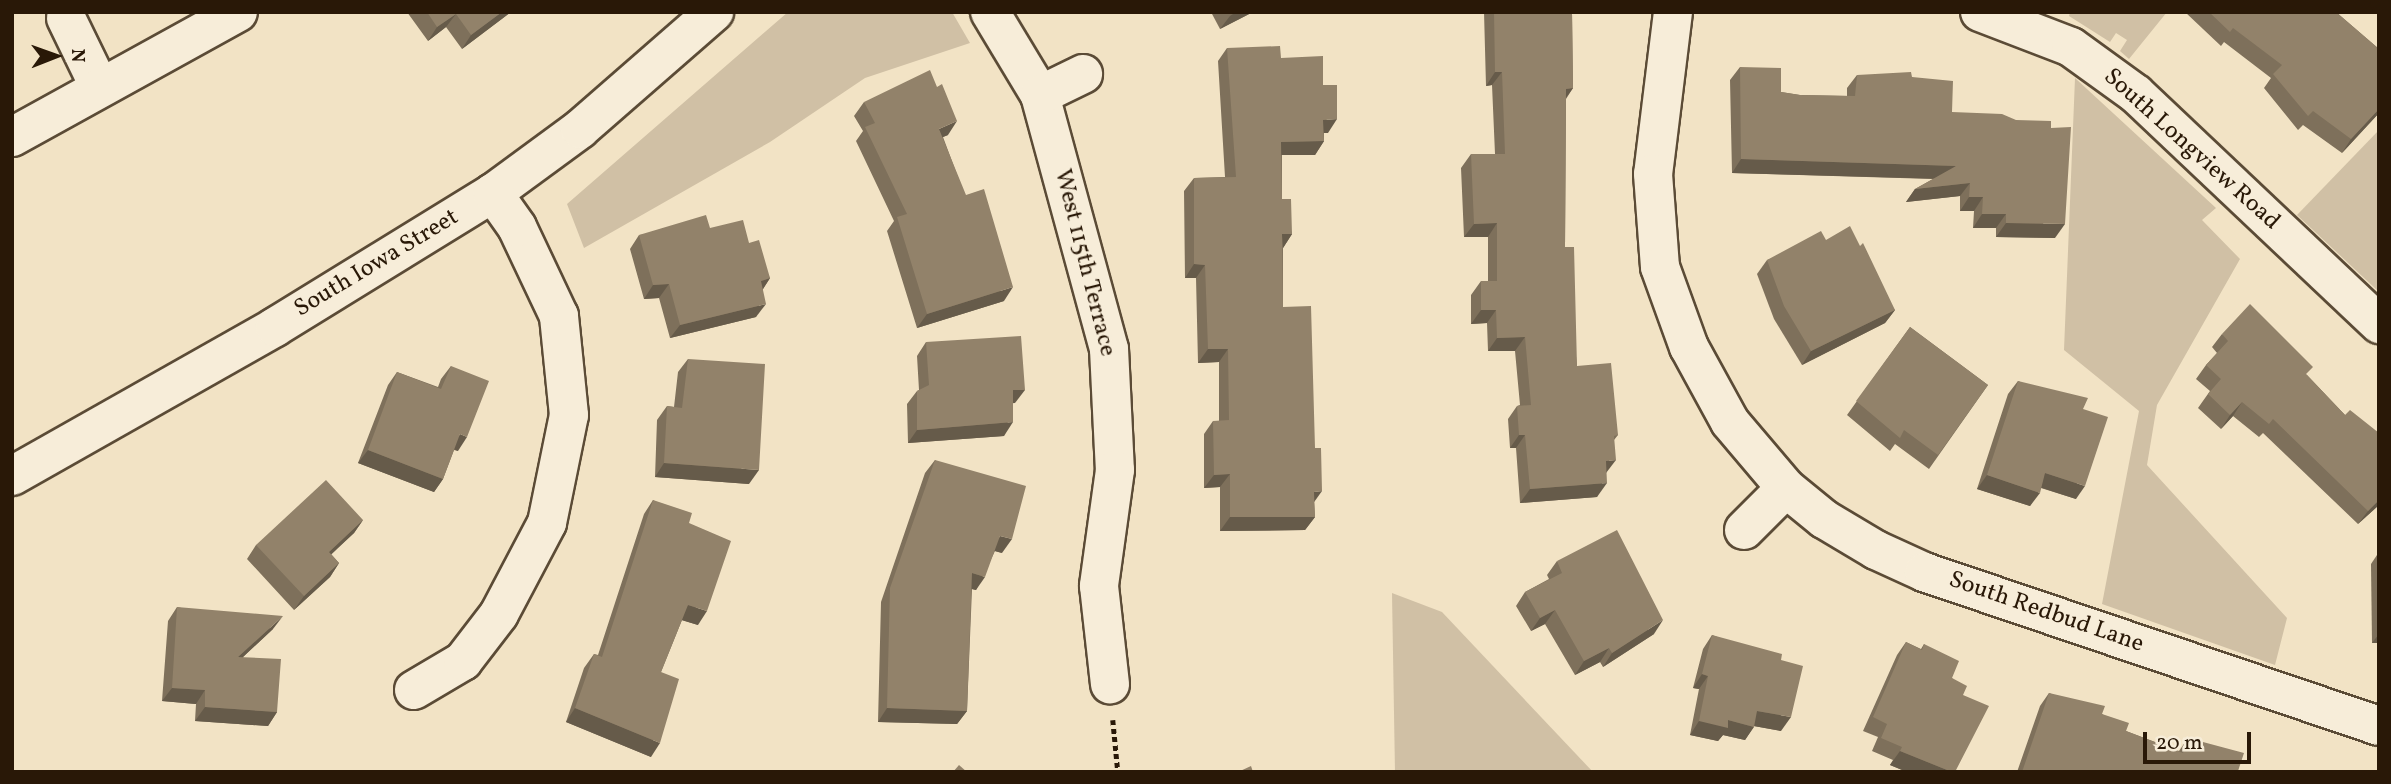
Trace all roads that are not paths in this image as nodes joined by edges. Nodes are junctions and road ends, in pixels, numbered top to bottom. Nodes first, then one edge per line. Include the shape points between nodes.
1 (237, 12) edge
2 (714, 12) edge
3 (990, 12) edge
4 (1673, 12) edge
5 (1980, 12) edge
6 (66, 18) dead end
7 (1083, 74) dead end
8 (99, 86) junction
9 (1040, 95) junction
10 (12, 137) edge
11 (493, 194) junction
12 (2379, 324) edge
13 (12, 476) edge
14 (1786, 488) junction
15 (1744, 530) dead end
16 (1110, 684) road end
17 (414, 690) dead end
18 (2379, 726) edge

1 - 8 street
2 - 11 street, South Iowa Street via 580,129
3 - 9 street, West 115th Terrace
4 - 14 street, South Redbud Lane via 1653,174 1660,267 1689,347 1730,422
5 - 12 street, South Longview Road via 2071,47 2136,93
6 - 8 street
7 - 9 street
8 - 10 street
9 - 16 street, West 115th Terrace via 1109,349 1115,470 1099,586
11 - 13 street, South Iowa Street via 275,327
11 - 17 street via 515,224 559,316 569,415 547,523 499,614 463,661
14 - 15 street
14 - 18 street, South Redbud Lane via 1865,544 1924,572

